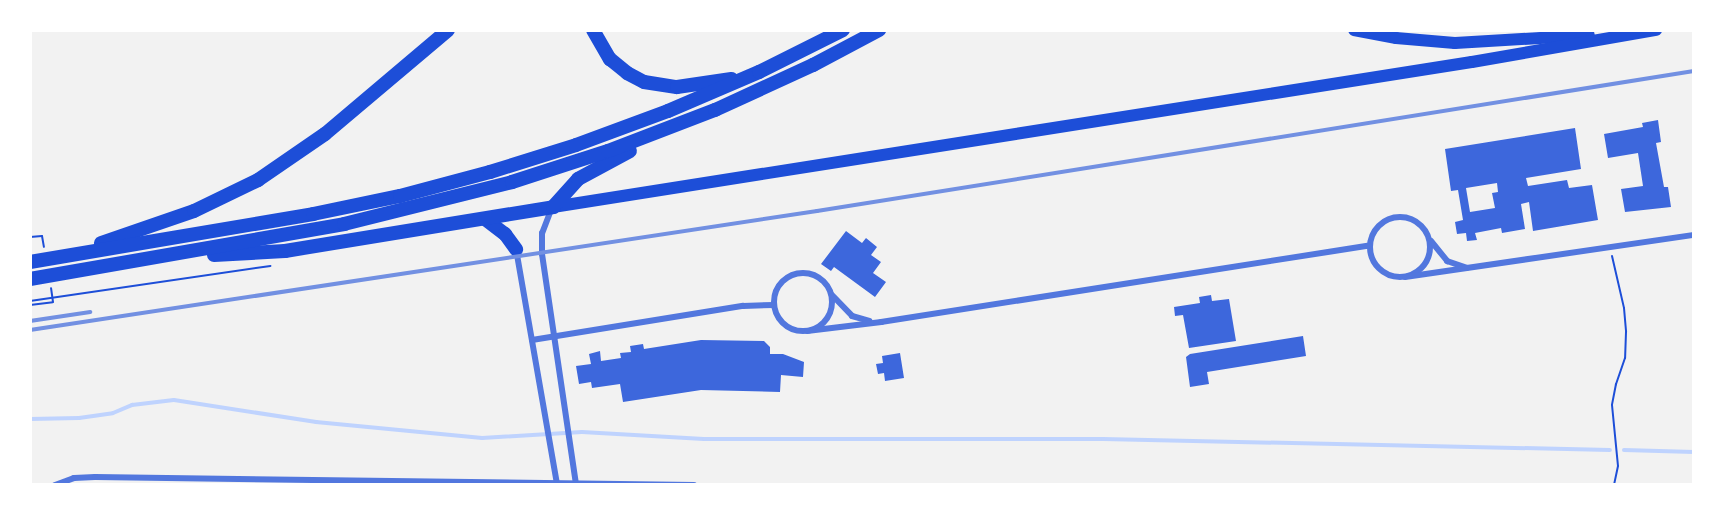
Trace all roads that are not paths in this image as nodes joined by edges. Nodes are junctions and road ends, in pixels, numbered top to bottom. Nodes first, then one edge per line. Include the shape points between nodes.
1 (448, 30) edge
2 (594, 30) edge
3 (843, 30) edge
4 (879, 30) edge
5 (1354, 30) edge
6 (1656, 30) edge
7 (759, 72) junction
8 (661, 132) junction
9 (553, 207) junction
10 (485, 219) junction
11 (1694, 235) edge
12 (1429, 238) junction
13 (1369, 246) junction
14 (516, 249) joint
15 (182, 254) junction
16 (37, 261) edge
17 (1470, 269) junction
18 (1405, 278) junction
19 (30, 279) edge
20 (831, 294) junction
21 (774, 305) junction
22 (881, 322) junction
23 (807, 331) junction
24 (553, 336) junction
25 (532, 340) junction
26 (269, 482) edge
27 (556, 484) edge
28 (576, 484) edge
29 (55, 485) edge
30 (694, 485) edge

1 - 16 highway via 326,134 258,180 183,215
2 - 7 highway via 619,68 654,85 688,86
3 - 7 highway
4 - 8 highway via 770,86
5 - 6 main road via 1455,43
6 - 9 main road
7 - 16 highway via 618,130 435,187 313,214
8 - 9 highway via 584,175
8 - 15 highway via 560,168 421,207
9 - 10 highway
9 - 24 street via 541,240
10 - 14 highway via 505,234
10 - 15 highway via 285,251
11 - 17 street
12 - 13 street via 1410,218 1391,218 1376,228
12 - 17 street via 1439,255
12 - 18 street via 1428,259 1423,268
13 - 18 street via 1376,266 1394,277
13 - 22 street
14 - 25 street
15 - 19 highway
17 - 18 street
20 - 21 street via 812,274 793,275 778,287
20 - 22 street via 852,316
20 - 23 street via 830,314
21 - 23 street via 782,322 798,331
21 - 24 street via 743,306
22 - 23 street
24 - 25 street
24 - 28 street
25 - 27 street
26 - 27 street
26 - 29 street via 95,477 74,478
27 - 28 street
28 - 30 street

